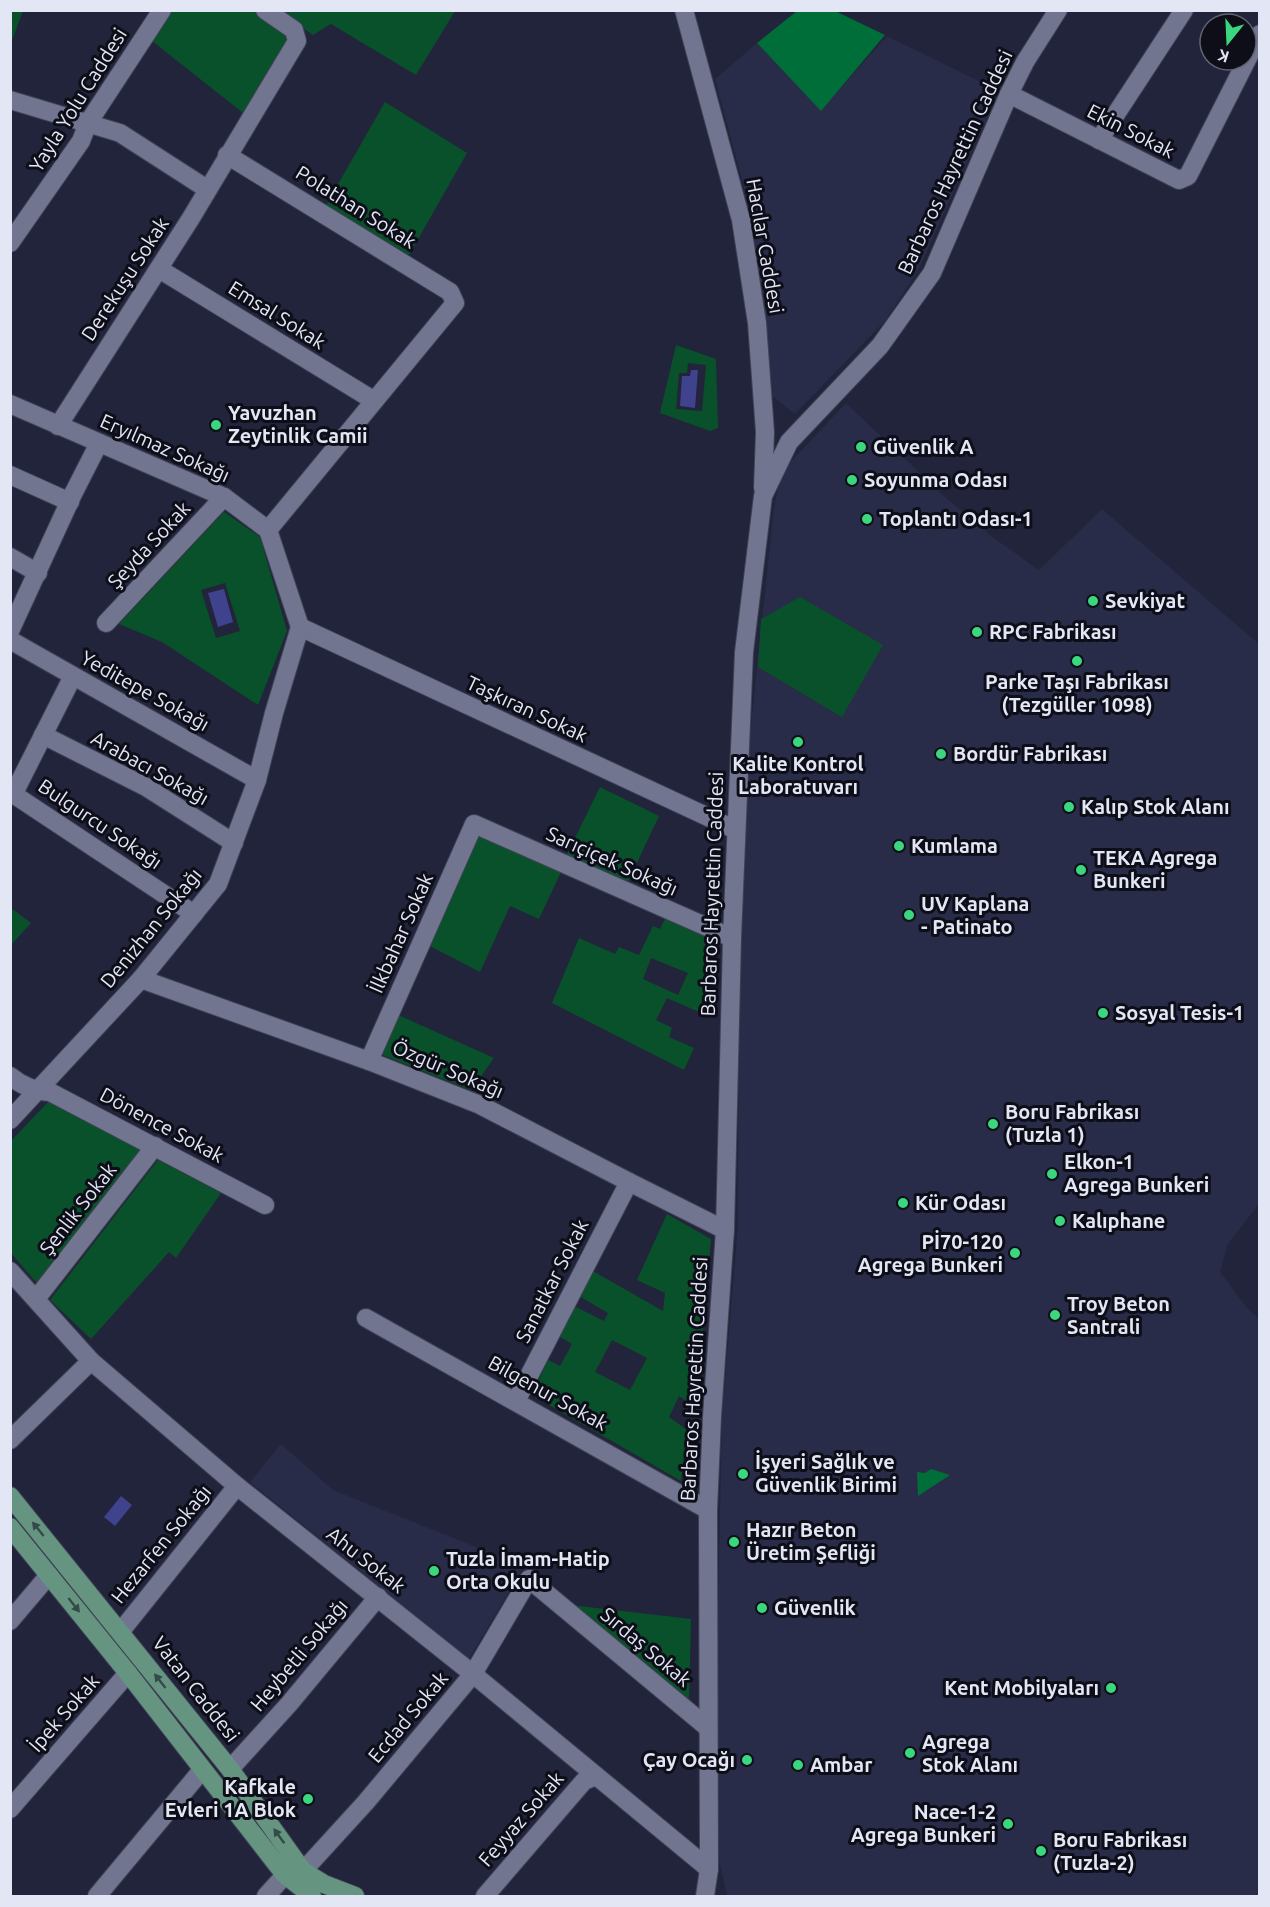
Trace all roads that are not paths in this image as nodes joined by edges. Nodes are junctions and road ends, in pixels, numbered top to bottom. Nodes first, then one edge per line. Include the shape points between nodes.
1 (162, 10) edge
2 (265, 10) edge
3 (684, 10) edge
4 (1058, 10) edge
5 (1184, 10) edge
6 (1242, 72) edge
7 (1009, 94) junction
8 (10, 100) edge
9 (88, 123) junction
10 (1099, 140) junction
11 (227, 155) junction
12 (207, 189) junction
13 (10, 243) edge
14 (159, 269) junction
15 (373, 400) junction
16 (10, 404) edge
17 (58, 426) junction
18 (99, 443) junction
19 (10, 476) edge
20 (763, 496) junction
21 (224, 497) junction
22 (70, 502) junction
23 (268, 530) junction
24 (10, 558) edge
25 (38, 573) junction
26 (106, 623) dead end
27 (300, 627) junction
28 (10, 631) edge
29 (10, 640) edge
30 (73, 676) junction
31 (43, 735) junction
32 (258, 780) junction
33 (12, 792) edge
34 (474, 824) joint
35 (736, 830) junction
36 (234, 843) junction
37 (194, 914) junction
38 (732, 938) junction
39 (141, 979) junction
40 (369, 1060) junction
41 (10, 1076) edge
42 (36, 1091) junction
43 (10, 1120) edge
44 (155, 1146) junction
45 (628, 1182) junction
46 (265, 1205) dead end
47 (725, 1230) junction
48 (10, 1270) edge
49 (36, 1299) junction
50 (366, 1318) dead end
51 (91, 1361) junction
52 (516, 1401) junction
53 (10, 1440) edge
54 (237, 1486) junction
55 (10, 1496) edge
56 (708, 1510) junction
57 (10, 1527) edge
58 (49, 1575) junction
59 (529, 1578) joint
60 (378, 1597) junction
61 (10, 1621) edge
62 (121, 1631) junction
63 (128, 1673) junction
64 (473, 1674) junction
65 (707, 1727) junction
66 (230, 1769) junction
67 (202, 1770) junction
68 (596, 1776) junction
69 (10, 1809) edge
70 (709, 1869) junction
71 (303, 1870) junction
72 (285, 1875) junction
73 (97, 1896) edge
74 (266, 1896) edge
75 (312, 1896) edge
76 (355, 1896) edge
77 (485, 1896) edge
78 (705, 1896) edge
79 (716, 1896) edge

1 - 9 street, Yayla Yolu Caddesi
2 - 11 street, Derekuşu Sokak via 294,30 297,41
3 - 20 street, Hacılar Caddesi via 741,220 757,322 765,432
4 - 7 street, Barbaros Hayrettin Caddesi
5 - 10 street
6 - 10 street, Ekin Sokak via 1188,176 1179,180
7 - 10 street, Ekin Sokak
7 - 20 street, Barbaros Hayrettin Caddesi via 932,273 880,346 789,442
8 - 9 street
9 - 12 street via 120,133
9 - 13 street, Yayla Yolu Caddesi via 81,141
11 - 12 street, Derekuşu Sokak
11 - 15 street, Polathan Sokak via 450,292 454,303
12 - 14 street, Derekuşu Sokak
14 - 15 street, Emsal Sokak
14 - 17 street, Derekuşu Sokak
15 - 23 street
16 - 17 street, Eryılmaz Sokağı
17 - 18 street, Eryılmaz Sokağı
18 - 21 street, Eryılmaz Sokağı
18 - 22 street
19 - 22 street
20 - 35 street, Barbaros Hayrettin Caddesi via 744,652
21 - 23 street, Eryılmaz Sokağı
21 - 26 street, Şeyda Sokak
22 - 25 street
23 - 27 street
24 - 25 street
25 - 28 street
27 - 32 street, Denizhan Sokağı
27 - 35 street, Taşkıran Sokak
29 - 30 street, Yeditepe Sokağı
30 - 31 street
30 - 32 street, Yeditepe Sokağı
31 - 33 street
31 - 36 street, Arabacı Sokağı via 146,786
32 - 36 street, Denizhan Sokağı
33 - 37 street, Bulgurcu Sokağı
34 - 38 street, Sarıçiçek Sokağı
34 - 40 street, İlkbahar Sokak
35 - 38 street, Barbaros Hayrettin Caddesi
36 - 37 street, Denizhan Sokağı via 218,884
37 - 39 street, Denizhan Sokağı
38 - 47 street, Barbaros Hayrettin Caddesi
39 - 40 street, Özgür Sokağı
39 - 42 street, Denizhan Sokağı
40 - 45 street, Özgür Sokağı via 480,1105
41 - 42 street, Dönence Sokak
42 - 43 street, Denizhan Sokağı
42 - 44 street, Dönence Sokak via 50,1092
44 - 46 street, Dönence Sokak
44 - 49 street, Şenlik Sokak
45 - 47 street, Özgür Sokağı
45 - 52 street, Sanatkar Sokak
47 - 56 street, Barbaros Hayrettin Caddesi
48 - 49 street, Ahu Sokak
49 - 51 street, Ahu Sokak
50 - 52 street, Bilgenur Sokak
51 - 53 street
51 - 54 street, Ahu Sokak
52 - 56 street, Bilgenur Sokak
54 - 60 street, Ahu Sokak
54 - 62 street, Hezarfen Sokağı
62 -> 55 main road, Vatan Caddesi
56 - 65 street, Barbaros Hayrettin Caddesi
57 - 58 main road
58 - 61 street
58 -> 63 main road
59 - 64 street, Ecdad Sokak
59 - 65 street, Sırdaş Sokak
60 - 64 street, Ahu Sokak
60 - 66 street, Heybetli Sokağı via 290,1704
66 -> 62 main road, Vatan Caddesi
63 - 67 main road
63 - 69 street, İpek Sokak
64 - 68 street, Ahu Sokak
64 - 71 street, Ecdad Sokak via 366,1802
65 - 70 street, Barbaros Hayrettin Caddesi
71 -> 66 main road, Vatan Caddesi
67 - 72 main road
67 - 73 street
68 - 70 street, Ahu Sokak
68 - 77 street, Feyyaz Sokak via 584,1781
70 - 78 street
70 - 79 street
71 - 76 main road, Vatan Caddesi via 324,1884
72 - 74 street
72 - 75 main road

